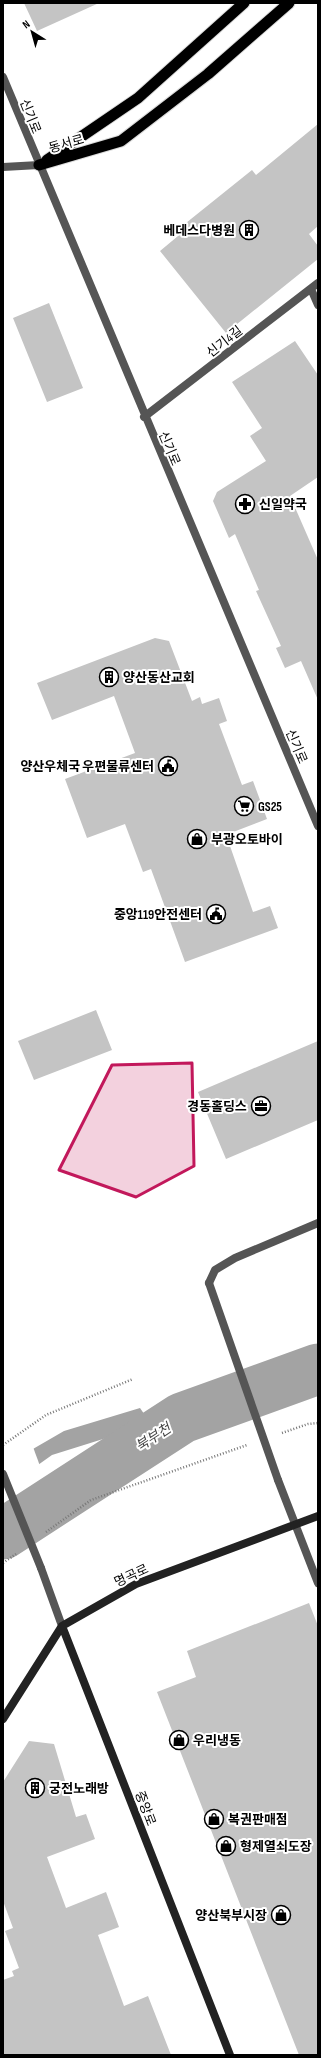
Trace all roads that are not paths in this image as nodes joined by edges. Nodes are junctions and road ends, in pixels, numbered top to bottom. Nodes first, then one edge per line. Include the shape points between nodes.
1 (244, 3) edge
2 (289, 3) edge
3 (3, 77) edge
4 (39, 166) junction
5 (3, 167) edge
6 (315, 286) edge
7 (318, 305) edge
8 (144, 417) junction
9 (318, 826) edge
10 (318, 1223) edge
11 (3, 1474) edge
12 (318, 1516) edge
13 (296, 1525) junction
14 (318, 1584) edge
15 (62, 1626) junction
16 (3, 1719) edge
17 (230, 2055) edge

1 - 4 highway, 동서로 via 138,98
2 - 4 highway, 동서로 via 208,74 121,141
3 - 4 street, 신기로
4 - 5 street
4 - 8 street, 신기로
6 - 7 street
6 - 8 street, 신기4길
8 - 9 street, 신기로
10 - 13 street, bridge via 235,1258 215,1270 209,1283
11 - 15 street, 중앙로, bridge
12 - 13 main road, 명곡로
13 - 14 street
13 - 15 main road, 명곡로 via 136,1584
15 - 16 main road, 명곡로
15 - 17 main road, 중앙로

